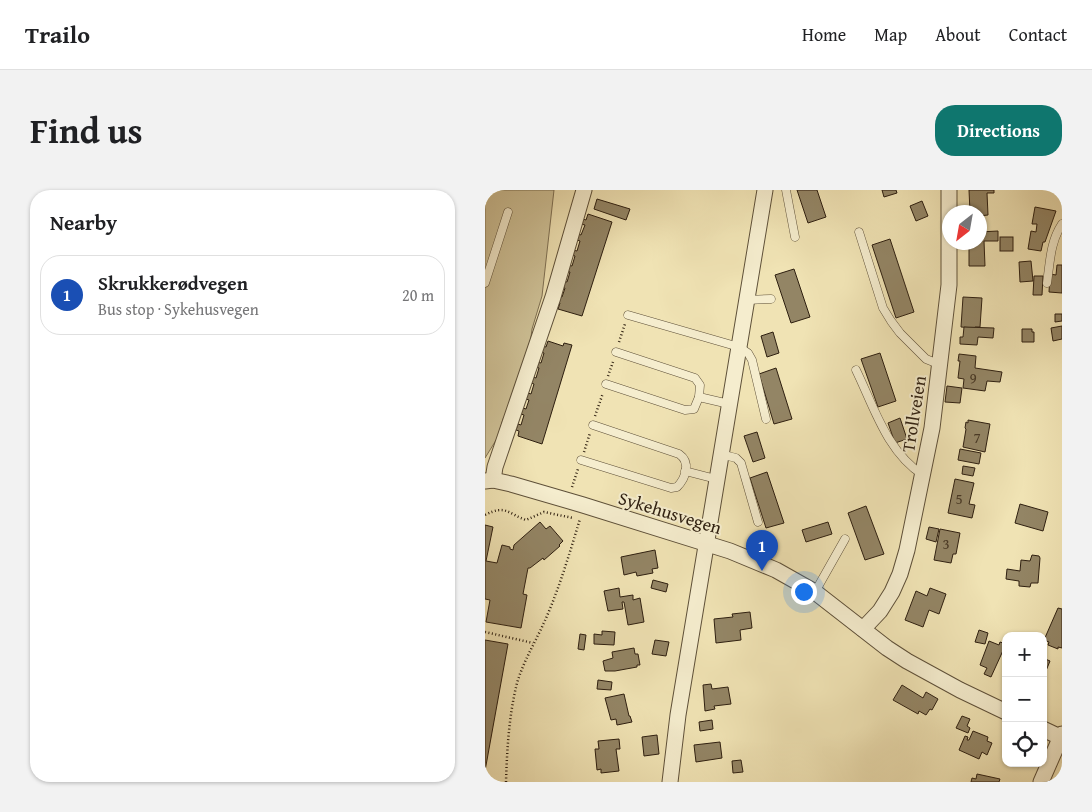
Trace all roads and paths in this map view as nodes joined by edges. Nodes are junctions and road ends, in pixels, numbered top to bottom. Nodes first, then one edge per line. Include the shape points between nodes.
1 (584, 190) edge
2 (765, 190) edge
3 (786, 190) edge
4 (949, 190) edge
5 (508, 212) dead end
6 (1062, 224) edge
7 (859, 232) dead end
8 (795, 236) dead end
9 (485, 283) edge
10 (1047, 283) dead end
11 (771, 299) dead end
12 (747, 300) junction
13 (628, 315) dead end
14 (739, 347) junction
15 (616, 352) dead end
16 (941, 365) junction
17 (856, 370) dead end
18 (606, 384) dead end
19 (699, 398) junction
20 (729, 404) junction
21 (766, 419) dead end
22 (593, 425) dead end
23 (720, 454) junction
24 (581, 460) dead end
25 (685, 471) junction
26 (923, 475) junction
27 (489, 480) edge
28 (716, 480) junction
29 (581, 513) junction
30 (485, 515) edge
31 (758, 522) dead end
32 (845, 539) dead end
33 (706, 544) junction
34 (815, 592) junction
35 (863, 629) junction
36 (485, 632) edge
37 (533, 643) junction
38 (1002, 710) edge
39 (1047, 731) edge
40 (1061, 736) edge
41 (506, 782) edge
42 (670, 782) edge
43 (1041, 782) edge

1 - 27 street, Sykehusvegen via 553,297
2 - 12 street
3 - 8 lane
4 - 16 street, Trollveien via 949,285
5 - 9 lane
6 - 10 lane via 1052,245
7 - 16 lane via 883,308 891,321 926,358
11 - 12 lane
12 - 14 street
13 - 14 lane
14 - 20 street
14 - 21 lane via 752,360
15 - 19 lane via 695,378 700,385
16 - 26 street, Trollveien
17 - 26 lane via 899,455
18 - 19 lane via 685,410 694,409
19 - 20 lane
20 - 23 street
22 - 25 lane via 679,454 685,458
23 - 28 street
23 - 31 lane via 736,458 741,463
24 - 25 lane via 671,488 680,484
25 - 28 lane
26 - 35 street, Trollveien via 900,574 880,611
27 - 29 street, Sykehusvegen
28 - 33 street
29 - 30 path via 544,512 526,520 503,509
29 - 33 street, Sykehusvegen
29 - 37 path via 569,558
32 - 34 lane
33 - 34 street, Sykehusvegen via 776,570
33 - 42 street
34 - 35 street, Sykehusvegen
35 - 38 street, Sykehusvegen via 926,672
36 - 37 path
37 - 41 path via 517,684 509,728
39 - 40 street
40 - 43 street

